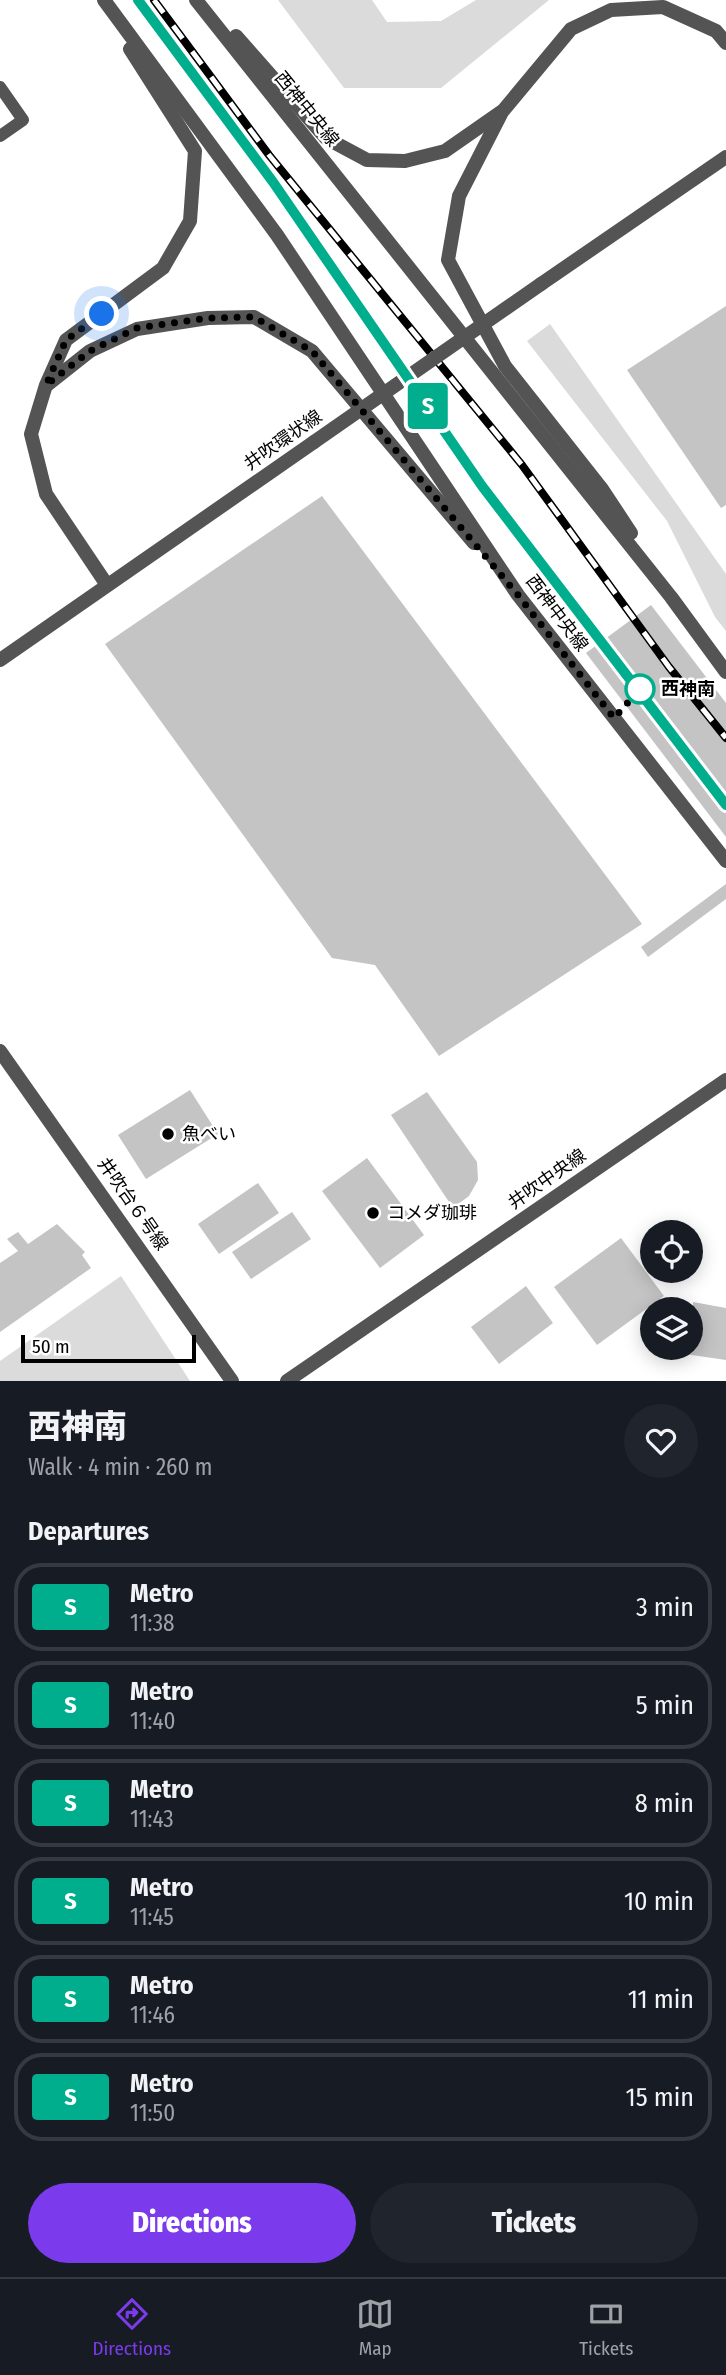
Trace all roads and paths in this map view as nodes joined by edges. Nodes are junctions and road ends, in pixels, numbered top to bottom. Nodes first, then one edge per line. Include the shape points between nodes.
1 (99, 0) edge
2 (104, 0) edge
3 (196, 0) edge
4 (204, 0) edge
5 (726, 43) edge
6 (0, 87) edge
7 (502, 112) junction
8 (0, 136) edge
9 (726, 157) edge
10 (46, 385) junction
11 (107, 585) junction
12 (518, 595) junction
13 (671, 597) junction
14 (0, 660) edge
15 (726, 672) edge
16 (726, 861) edge
17 (0, 1051) edge
18 (725, 1085) edge
19 (233, 1381) edge
20 (287, 1381) edge

1 - 10 street via 195,151 190,221 163,268 66,340
2 - 12 street, 西神中央線 via 277,234
3 - 13 street, 西神中央線
4 - 7 street via 326,138 367,160 405,161 445,151
5 - 7 street via 716,31 663,7 611,10 571,29
6 - 8 lane via 23,120
7 - 13 street via 459,196 448,261 505,366 603,489
9 - 11 street, 井吹環状線, bridge
10 - 11 street via 31,435 46,494
10 - 12 street via 90,351 137,328 254,317 312,351
11 - 14 street, 井吹環状線
12 - 16 street, 西神中央線
13 - 15 street, 西神中央線
17 - 19 street, 井吹台６号線
18 - 20 street, 井吹中央線

